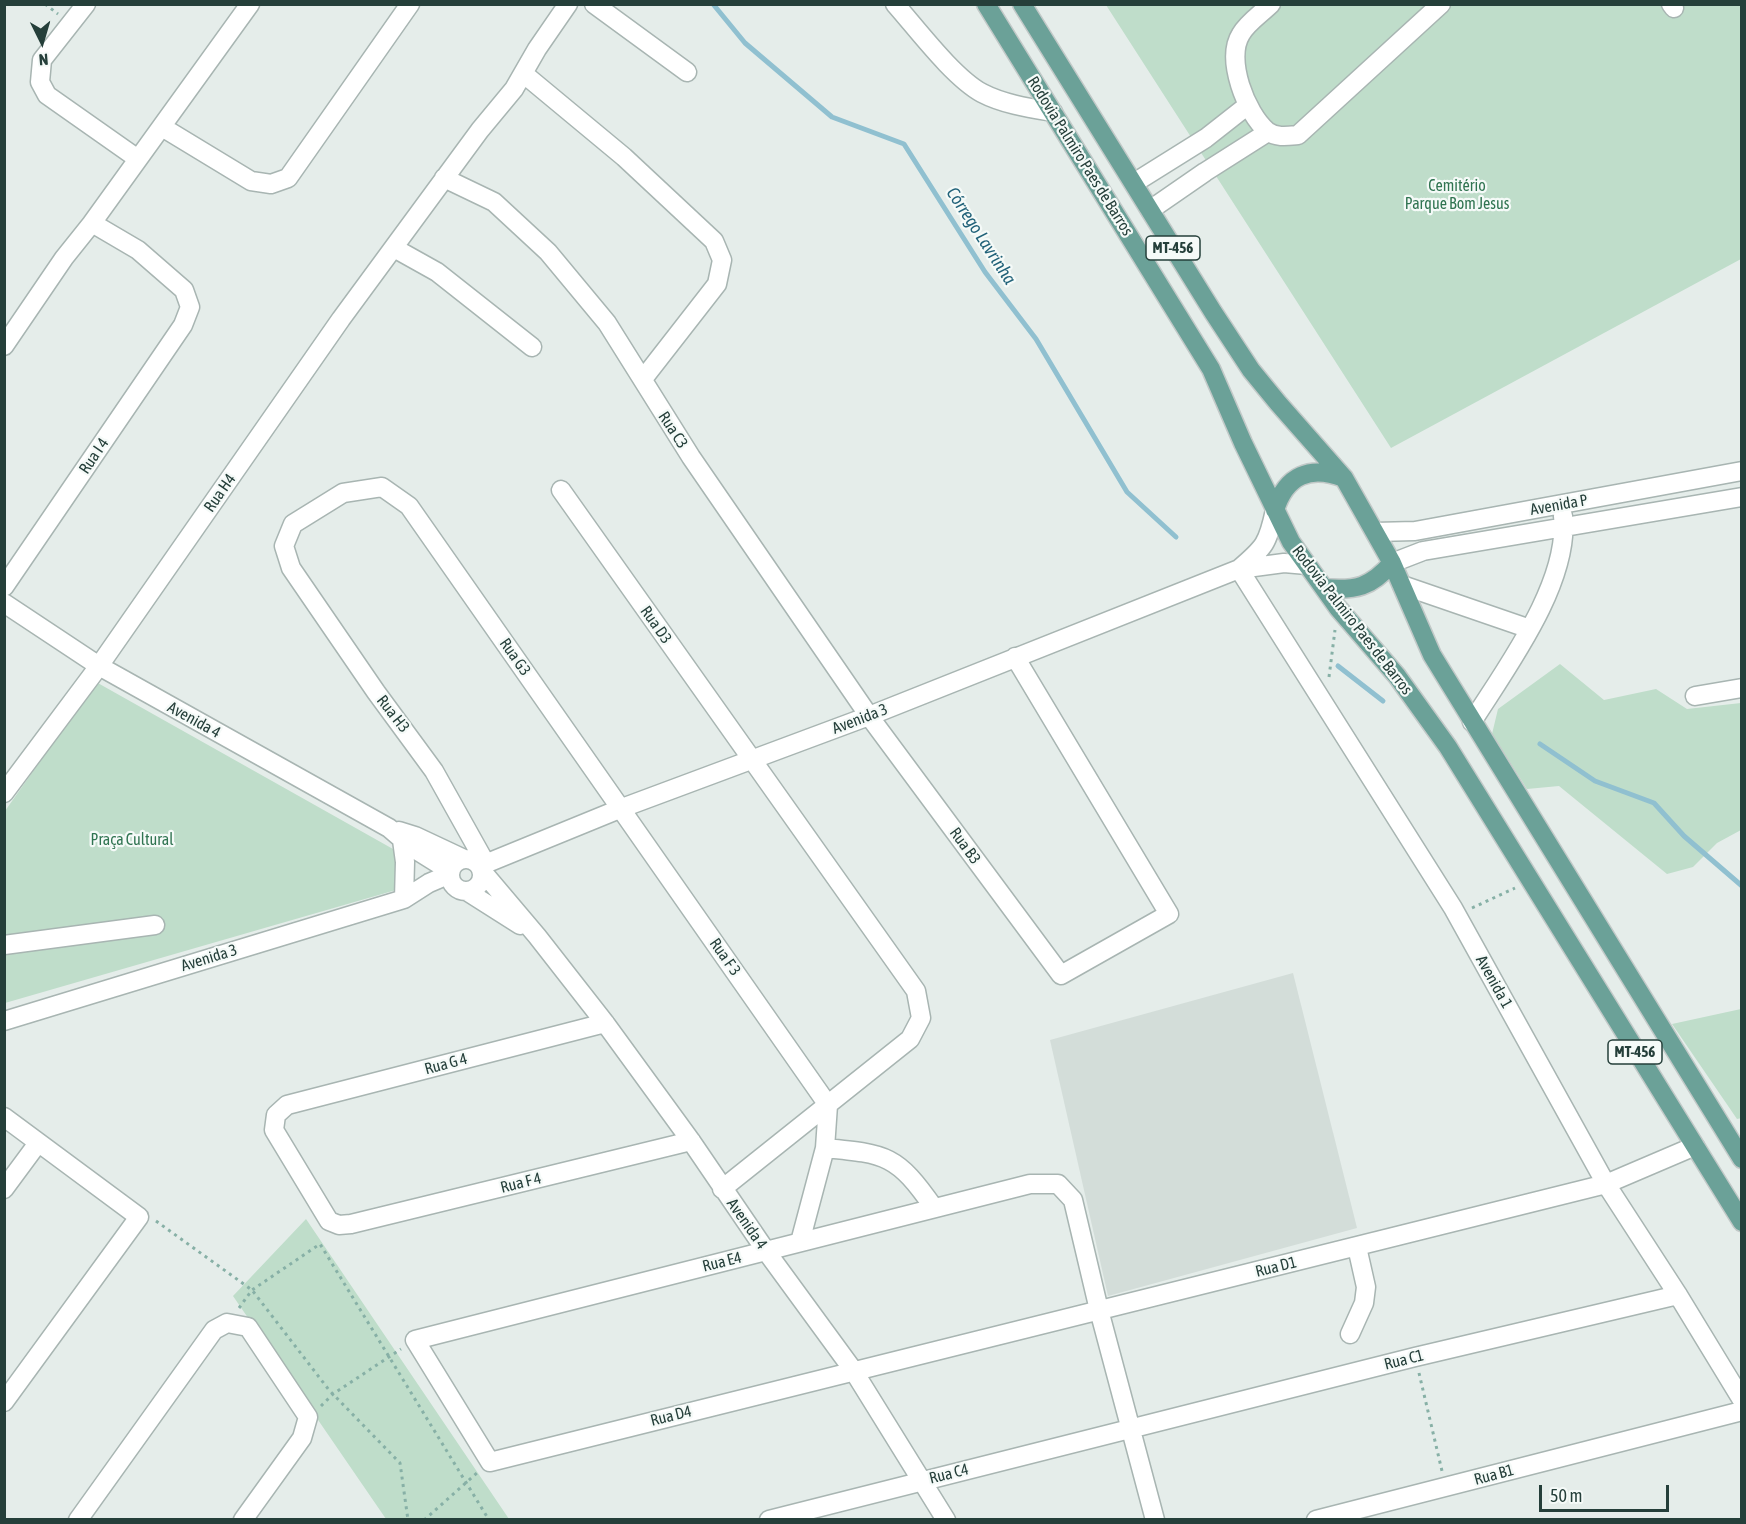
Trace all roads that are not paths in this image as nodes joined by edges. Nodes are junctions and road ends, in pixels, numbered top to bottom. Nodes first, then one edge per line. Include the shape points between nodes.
1 (86, 4) edge
2 (250, 4) edge
3 (410, 4) edge
4 (568, 4) edge
5 (594, 4) edge
6 (895, 4) edge
7 (986, 4) edge
8 (1022, 4) edge
9 (1271, 4) edge
10 (1441, 4) edge
11 (687, 72) dead end
12 (524, 74) junction
13 (1248, 105) junction
14 (1053, 112) junction
15 (162, 127) junction
16 (1268, 132) junction
17 (138, 159) junction
18 (444, 178) junction
19 (1134, 183) junction
20 (1150, 210) junction
21 (92, 222) junction
22 (394, 248) junction
23 (4, 345) edge
24 (532, 347) dead end
25 (643, 379) junction
26 (1742, 471) edge
27 (1344, 478) junction
28 (561, 490) dead end
29 (1742, 497) edge
30 (1562, 504) junction
31 (1275, 510) junction
32 (1564, 526) junction
33 (1375, 532) junction
34 (1392, 562) junction
35 (1307, 564) junction
36 (291, 568) joint
37 (1239, 569) junction
38 (1402, 585) junction
39 (4, 587) edge
40 (1324, 588) junction
41 (4, 603) edge
42 (1530, 630) junction
43 (1015, 657) junction
44 (99, 666) junction
45 (1742, 688) edge
46 (1695, 696) dead end
47 (869, 716) junction
48 (1472, 722) junction
49 (751, 760) junction
50 (4, 793) edge
51 (622, 808) junction
52 (388, 828) junction
53 (402, 840) junction
54 (478, 865) junction
55 (456, 881) junction
56 (408, 896) junction
57 (155, 925) dead end
58 (537, 936) junction
59 (4, 945) edge
60 (4, 1021) edge
61 (605, 1023) junction
62 (828, 1105) junction
63 (4, 1117) edge
64 (691, 1141) junction
65 (38, 1143) junction
66 (1695, 1146) junction
67 (825, 1148) junction
68 (1742, 1159) edge
69 (1606, 1184) junction
70 (4, 1189) edge
71 (722, 1189) junction
72 (934, 1208) junction
73 (1742, 1222) edge
74 (351, 1224) joint
75 (800, 1242) junction
76 (1357, 1247) junction
77 (766, 1251) junction
78 (1678, 1295) junction
79 (1099, 1310) junction
80 (1350, 1334) dead end
81 (853, 1370) junction
82 (1742, 1400) edge
83 (4, 1402) edge
84 (1742, 1411) edge
85 (1130, 1428) junction
86 (490, 1462) joint
87 (921, 1481) junction
88 (78, 1520) edge
89 (243, 1520) edge
90 (769, 1520) edge
91 (946, 1520) edge
92 (1155, 1520) edge
93 (1316, 1520) edge

1 - 17 street via 42,60 40,82 47,95
2 - 15 street
3 - 15 street via 288,178 271,184 250,181
4 - 12 street, Rua H4
5 - 11 street
6 - 14 street via 967,84 1017,105
7 - 14 main road, Rodovia Palmiro Paes de Barros / MT-456
8 - 19 main road, Rodovia Palmiro Paes de Barros / MT-456
9 - 13 street via 1241,33 1236,47 1237,71
10 - 16 street via 1298,135
12 - 18 street, Rua H4
12 - 25 street via 624,157 714,241 722,260 717,284
13 - 16 street
13 - 19 street via 1206,138
14 - 31 main road, Rodovia Palmiro Paes de Barros / MT-456 via 1210,369
15 - 17 street
16 - 20 street
17 - 21 street
18 - 22 street, Rua H4
18 - 25 street, Rua C3 via 494,202 548,252 607,323
19 - 20 main road, Rodovia Palmiro Paes de Barros / MT-456
20 - 27 main road, Rodovia Palmiro Paes de Barros / MT-456 via 1251,370
21 - 23 street
21 - 39 street, Rua I 4 via 138,249 184,290 190,307 183,326
22 - 24 street via 437,272
22 - 44 street, Rua H4
25 - 47 street, Rua C3 via 658,407
26 - 30 street, Avenida P
27 - 31 main road via 1315,471 1301,476 1288,484
27 - 33 main road, Rodovia Palmiro Paes de Barros / MT-456
28 - 49 street, Rua D3
29 - 32 street, Avenida P
30 - 32 street
30 - 33 street, Avenida P via 1415,531
31 - 35 main road, Rodovia Palmiro Paes de Barros / MT-456
31 - 37 street via 1264,546
32 - 34 street, Avenida P via 1423,550
32 - 42 street via 1547,596
33 - 34 main road, Rodovia Palmiro Paes de Barros / MT-456
34 - 38 main road, Rodovia Palmiro Paes de Barros / MT-456
34 - 40 main road via 1379,577 1363,586 1344,590
35 - 37 street
35 - 40 main road, Rodovia Palmiro Paes de Barros / MT-456
36 - 51 street, Rua G3 via 284,546 292,524 343,493 382,487 409,506
36 - 54 street, Rua H3 via 434,771
37 - 43 street, Avenida 3
37 - 69 street, Avenida 1 via 1457,915
38 - 42 street
38 - 48 main road, Rodovia Palmiro Paes de Barros / MT-456 via 1432,655
40 - 66 main road, Rodovia Palmiro Paes de Barros / MT-456 via 1397,676 1448,747
41 - 44 street, Avenida 4
42 - 48 street
43 - 47 street, Avenida 3
43 - 47 street, Rua B3 via 1169,914 1061,975
44 - 50 street, Rua H4
44 - 52 street, Avenida 4
45 - 46 street
47 - 49 street, Avenida 3
48 - 68 main road, Rodovia Palmiro Paes de Barros / MT-456
49 - 51 street, Avenida 3
49 - 62 street, Rua D3 via 916,991 921,1018 910,1039
51 - 54 street, Avenida 3
51 - 62 street, Rua F 3
52 - 53 street, Avenida 4
52 - 54 street, Avenida 4
53 - 55 street, Avenida 4
53 - 56 street
54 - 55 street, Avenida 3 via 458,861
54 - 55 street via 482,880 477,888
54 - 58 street, Avenida 4
55 - 56 street, Avenida 3
55 - 58 street, Avenida 4
56 - 60 street, Avenida 3
57 - 59 street
58 - 61 street, Avenida 4
61 - 64 street, Avenida 4
61 - 74 street, Rua G 4 via 287,1106 276,1115 274,1130 329,1221
62 - 67 street
62 - 71 street
63 - 65 street
64 - 71 street, Avenida 4
64 - 74 street, Rua F 4
65 - 70 street
65 - 83 street via 140,1217
66 - 69 street, Rua D1
66 - 73 main road, Rodovia Palmiro Paes de Barros / MT-456
67 - 72 street via 865,1152 896,1163 913,1178
67 - 75 street
69 - 76 street, Rua D1
69 - 78 street, Avenida 1
71 - 77 street, Avenida 4
72 - 75 street, Rua E4
72 - 79 street, Rua E4 via 1030,1184 1058,1184 1073,1200
75 - 77 street, Rua E4
76 - 79 street, Rua D1
76 - 80 street via 1366,1287 1364,1304
77 - 81 street, Avenida 4
77 - 86 street, Rua E4 via 415,1340
78 - 82 street, Avenida 1
78 - 85 street, Rua C1
79 - 81 street, Rua D1
79 - 85 street, Rua E4
81 - 86 street, Rua D4
81 - 87 street, Avenida 4
84 - 93 street, Rua B1
85 - 87 street, Rua C4
85 - 92 street, Rua E4
87 - 90 street, Rua C4
87 - 91 street, Avenida 4
88 - 89 street via 214,1330 227,1323 248,1328 309,1418 302,1438

